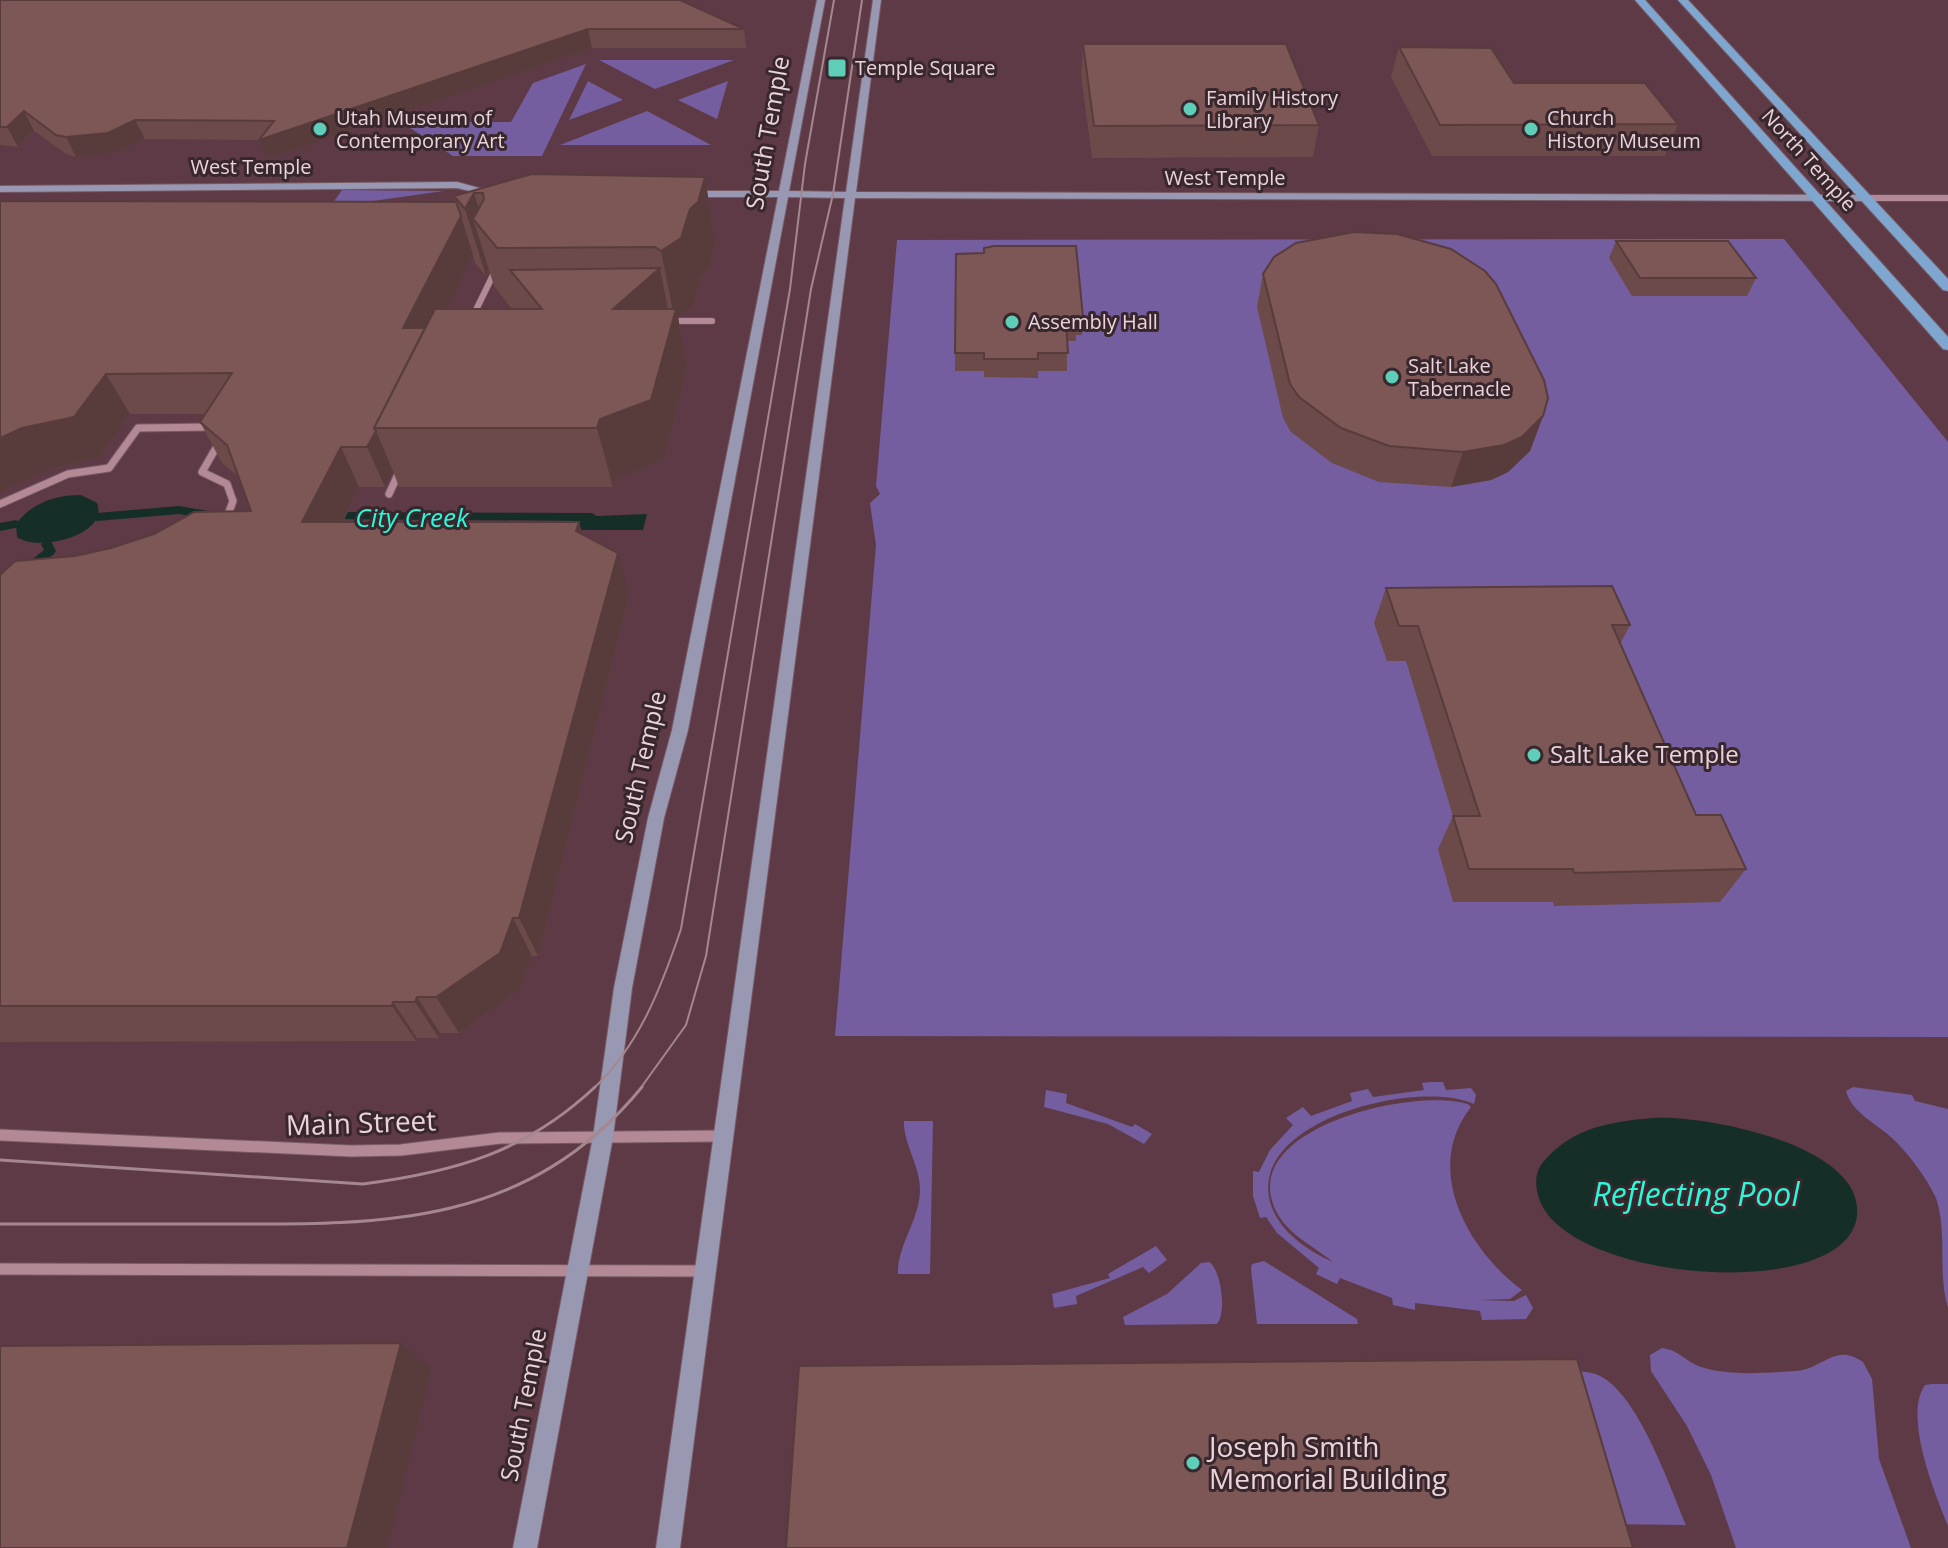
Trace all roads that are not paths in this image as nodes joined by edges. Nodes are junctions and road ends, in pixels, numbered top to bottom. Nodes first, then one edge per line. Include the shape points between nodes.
1 (821, 0) edge
2 (877, 0) edge
3 (1640, 0) edge
4 (1683, 0) edge
5 (0, 189) edge
6 (666, 194) edge
7 (783, 194) junction
8 (851, 194) junction
9 (1816, 198) junction
10 (1865, 198) junction
11 (1948, 198) edge
12 (474, 200) edge
13 (498, 264) edge
14 (1948, 287) edge
15 (680, 321) dead end
16 (712, 321) dead end
17 (485, 322) edge
18 (1948, 346) edge
19 (402, 465) edge
20 (389, 494) edge
21 (0, 504) edge
22 (222, 528) edge
23 (0, 1135) edge
24 (723, 1136) junction
25 (603, 1137) junction
26 (0, 1269) edge
27 (703, 1271) junction
28 (578, 1273) junction
29 (525, 1548) edge
30 (668, 1548) edge

1 - 7 street, South Temple
2 - 8 street
3 - 9 main road, North Temple
4 - 10 main road, North Temple
5 - 12 street, West Temple via 457,185 502,195
6 - 7 street, West Temple
7 - 8 street, West Temple
7 - 25 street, South Temple via 680,730 656,818 623,988
8 - 9 street, West Temple
8 - 24 street
9 - 10 street, West Temple
9 - 18 main road, North Temple
10 - 11 street, West Temple
10 - 14 main road, North Temple
13 - 17 street via 470,322
15 - 16 street
19 - 20 street
21 - 22 street via 68,474 109,468 138,428 229,427 202,472 227,484 233,501
23 - 25 street, Main Street via 351,1151 500,1138
24 - 25 street, Main Street
24 - 27 street
25 - 28 street, South Temple
26 - 28 street
27 - 28 street
27 - 30 street
28 - 29 street, South Temple

